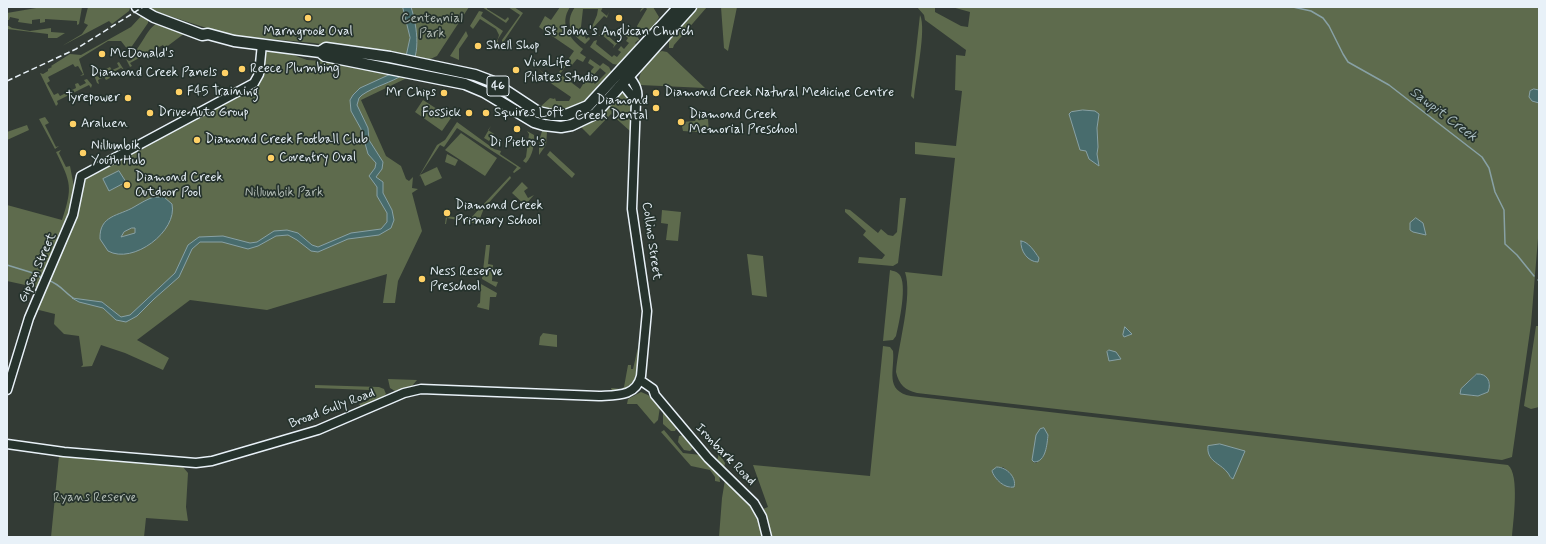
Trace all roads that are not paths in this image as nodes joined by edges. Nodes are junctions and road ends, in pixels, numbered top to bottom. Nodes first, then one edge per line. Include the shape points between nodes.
1 (679, 7) edge
2 (691, 7) edge
3 (140, 8) edge
4 (262, 44) junction
5 (320, 52) junction
6 (438, 67) junction
7 (619, 72) junction
8 (435, 78) junction
9 (626, 81) junction
10 (545, 114) junction
11 (544, 125) junction
12 (639, 382) junction
13 (7, 390) edge
14 (7, 444) edge
15 (767, 537) edge

1 - 7 main road, 46
2 - 9 main road
3 - 4 main road, 46 via 192,24 204,29 208,34 230,41
4 - 5 main road, 46
4 - 13 street, Gipson Street via 259,74 254,83 88,171 80,178 71,222 29,318
5 - 6 main road, 46 via 326,48
5 - 8 main road, 46 via 325,56
6 - 8 main road
6 - 10 main road, 46 via 489,80
7 - 9 main road
7 - 10 main road, 46 via 588,106 581,110 566,115
8 - 11 main road, 46 via 476,88
9 - 11 main road via 589,118 567,126
9 - 12 street, Collins Street via 636,89 638,97 632,209 646,312
10 - 11 main road
12 - 14 street, Broad Gully Road via 629,393 618,396 421,389 404,393 314,432 212,461 196,463 64,452
12 - 15 street, Ironbark Road via 655,395 708,458 754,503 762,517

